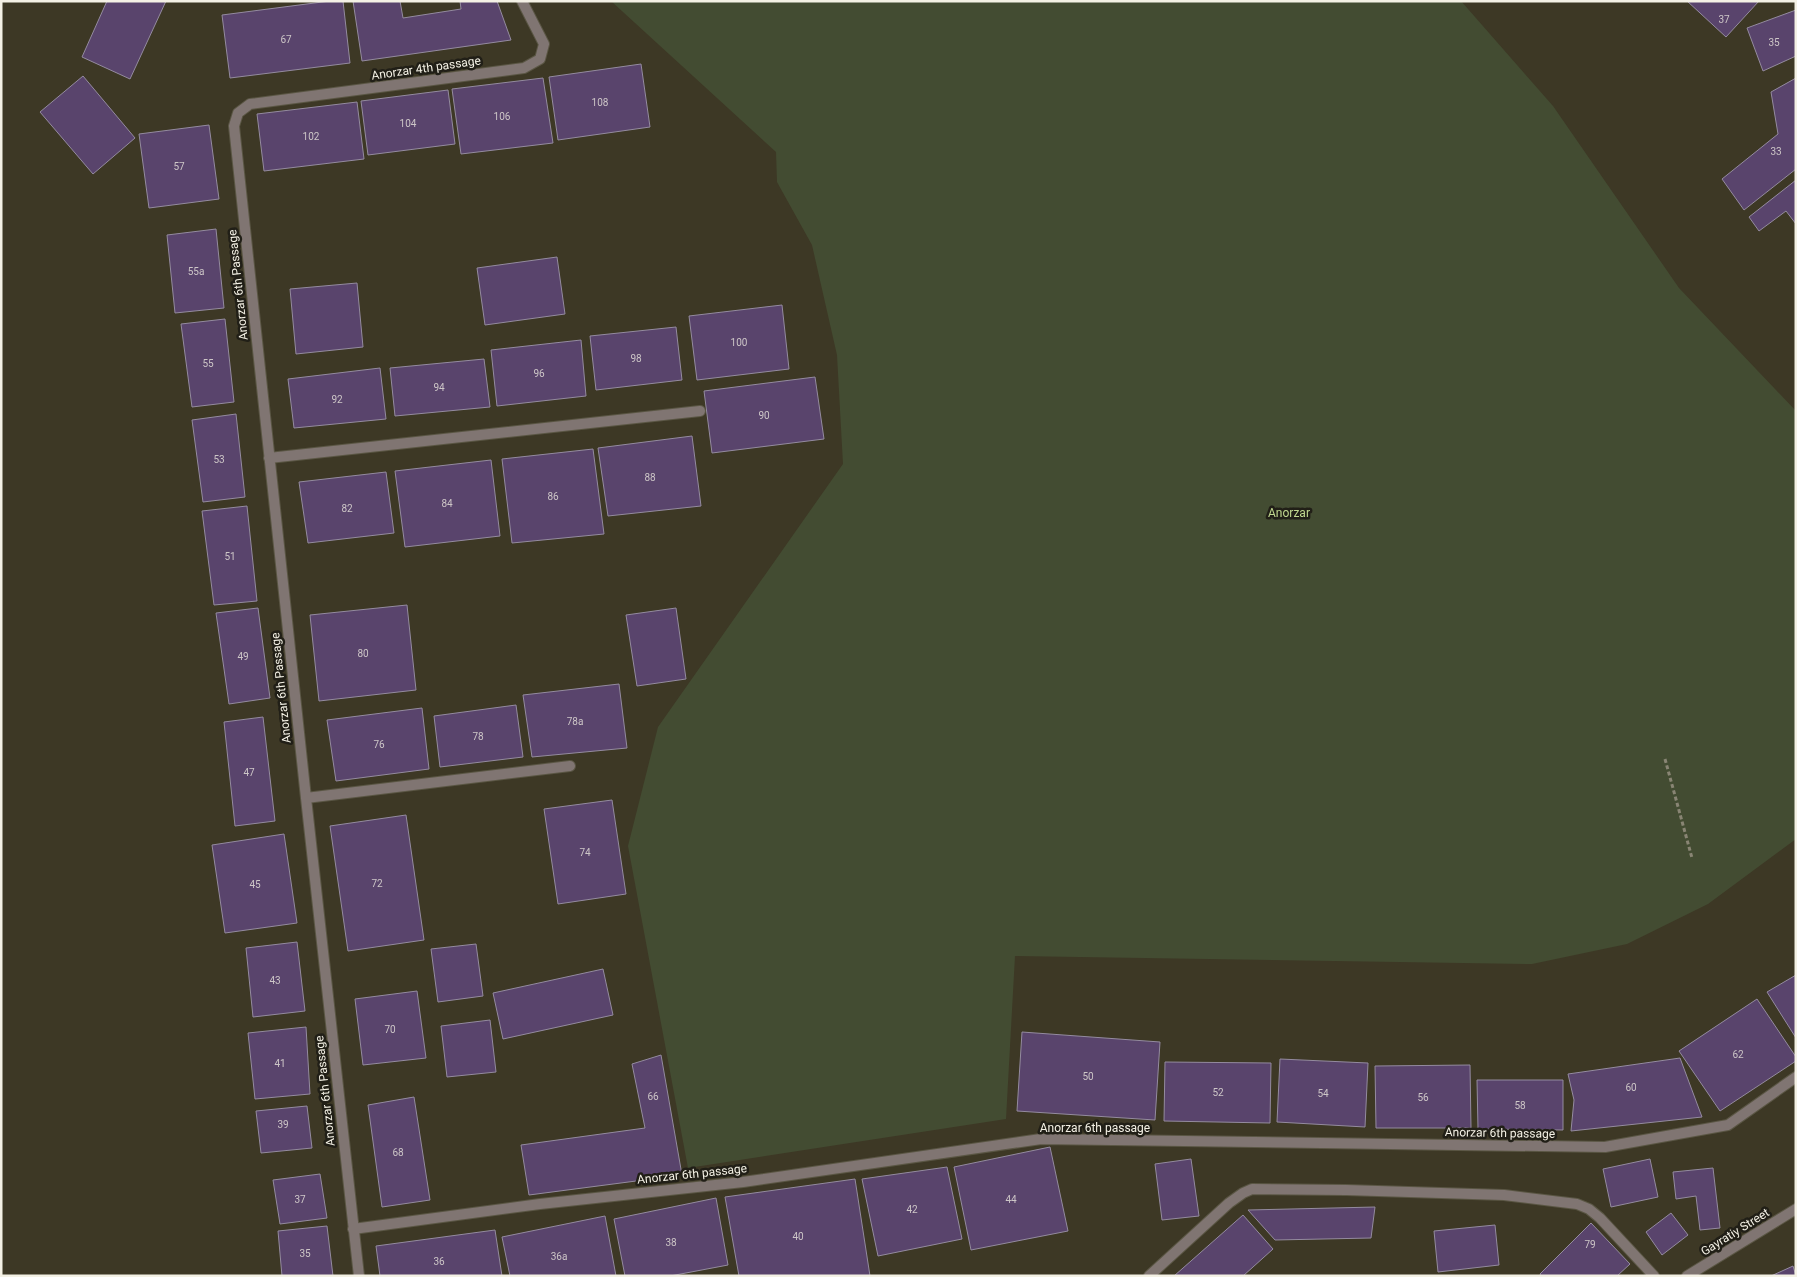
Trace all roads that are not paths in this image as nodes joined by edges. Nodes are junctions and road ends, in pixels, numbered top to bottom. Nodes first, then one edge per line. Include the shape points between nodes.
1 (522, 1) edge
2 (250, 104) joint
3 (700, 411) dead end
4 (269, 458) junction
5 (570, 766) dead end
6 (306, 798) junction
7 (1796, 1077) edge
8 (1796, 1209) edge
9 (353, 1228) junction
10 (359, 1276) edge
11 (1149, 1276) edge
12 (1654, 1276) edge
13 (1686, 1276) edge

1 - 2 street, Anorzar 4th passage via 544,44 540,60 524,68
2 - 4 street, Anorzar 6th Passage via 238,113 234,126
3 - 4 street
4 - 6 street, Anorzar 6th Passage
5 - 6 street
6 - 9 street, Anorzar 6th Passage
7 - 9 street, Anorzar 6th passage via 1728,1125 1605,1147 1041,1139 743,1182
8 - 13 street, Gayratiy Street
9 - 10 street, Anorzar 6th Passage
11 - 12 street via 1243,1192 1346,1190 1504,1195 1577,1204 1589,1208 1600,1218

